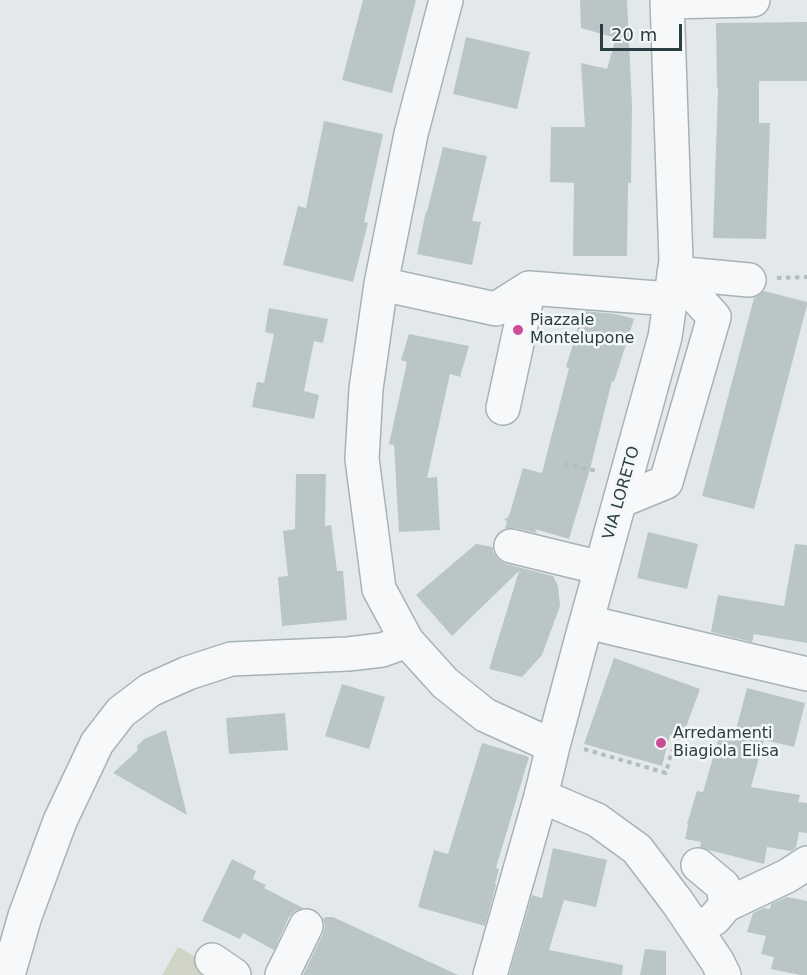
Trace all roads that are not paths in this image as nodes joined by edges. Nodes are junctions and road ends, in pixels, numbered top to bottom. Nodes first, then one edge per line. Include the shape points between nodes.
1 (446, 0) edge
2 (753, 0) edge
3 (667, 1) edge
4 (749, 280) dead end
5 (381, 284) junction
6 (672, 286) junction
7 (529, 288) junction
8 (503, 408) dead end
9 (620, 501) junction
10 (511, 546) dead end
11 (602, 568) junction
12 (587, 622) junction
13 (407, 641) junction
14 (807, 674) edge
15 (553, 743) junction
16 (541, 796) junction
17 (807, 863) edge
18 (698, 865) dead end
19 (726, 905) junction
20 (306, 926) dead end
21 (696, 930) junction
22 (8, 975) edge
23 (282, 975) edge
24 (490, 975) edge
25 (724, 975) edge

1 - 5 street via 411,134
2 - 3 street
3 - 6 street, VIA LORETO via 675,238
4 - 6 street
5 - 7 street via 496,309
5 - 13 street via 366,388 363,459 379,589
6 - 7 street
6 - 9 street, VIA LORETO via 665,337
6 - 9 street via 714,317 666,482
7 - 8 street
9 - 11 street, VIA LORETO
10 - 11 street
11 - 12 street, VIA LORETO
12 - 14 street
12 - 15 street, VIA LORETO
13 - 15 street via 445,683 485,715
13 - 22 street via 382,650 348,654 231,658 150,690 121,712 97,743 60,821 25,915
15 - 16 street, VIA LORETO
16 - 21 street via 597,820 637,849
16 - 24 street, VIA LORETO
17 - 19 street
18 - 19 street via 723,885
19 - 21 street via 714,919
20 - 23 street
21 - 25 street

